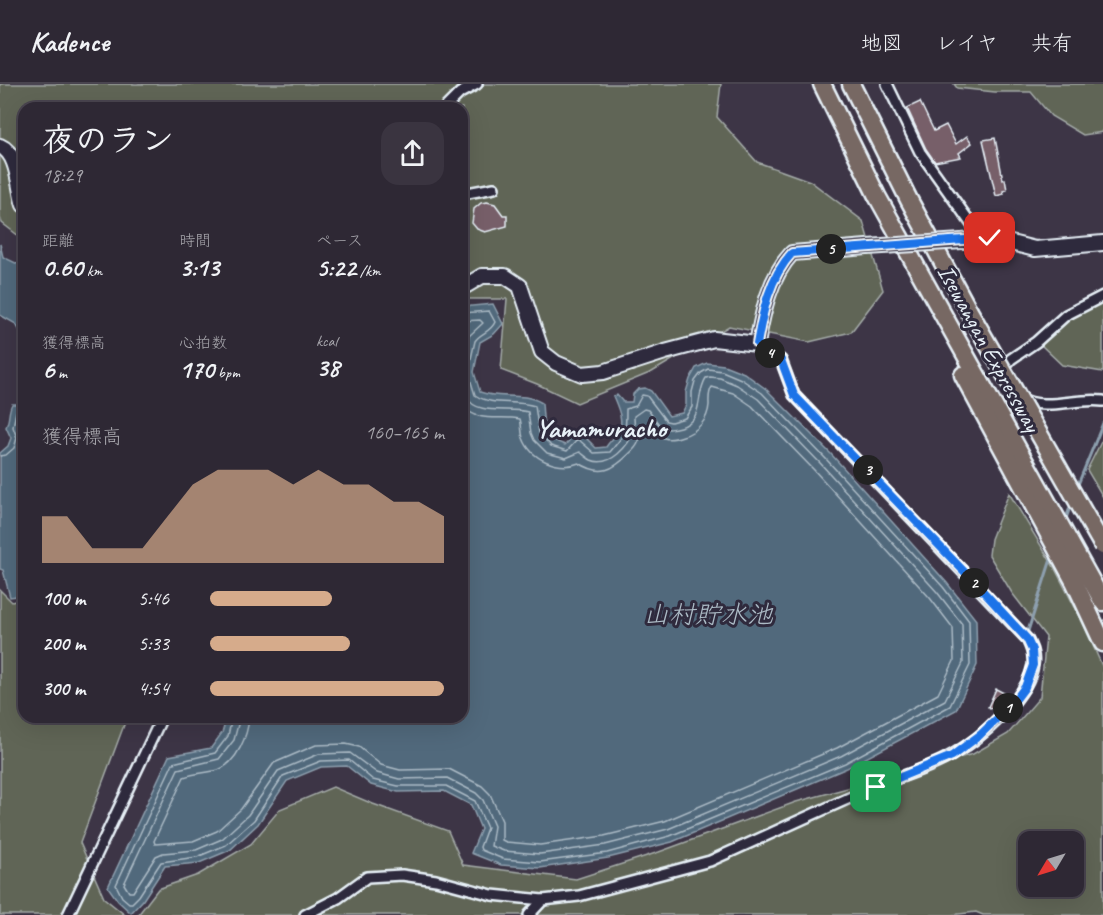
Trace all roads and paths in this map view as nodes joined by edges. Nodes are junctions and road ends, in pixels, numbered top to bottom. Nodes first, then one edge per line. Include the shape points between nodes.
1 (477, 84) edge
2 (822, 84) edge
3 (851, 84) edge
4 (886, 84) edge
5 (451, 102) edge
6 (0, 146) edge
7 (18, 180) edge
8 (494, 188) dead end
9 (468, 193) edge
10 (982, 239) junction
11 (1103, 243) edge
12 (468, 284) edge
13 (1103, 296) edge
14 (757, 344) junction
15 (1103, 402) edge
16 (1103, 546) edge
17 (1082, 579) junction
18 (1103, 602) edge
19 (1103, 643) edge
20 (159, 723) edge
21 (543, 900) junction
22 (68, 915) edge
23 (305, 915) edge
24 (529, 915) edge

1 - 5 street
2 - 17 highway, Isewangan Expressway via 943,327
3 - 16 highway, Isewangan Expressway, bridge via 969,311
4 - 10 street via 920,152
6 - 7 street via 9,153
8 - 9 street
10 - 11 street via 1035,249
10 - 14 street, bridge via 792,253 764,302
12 - 14 street via 482,276 505,276 520,286 542,352 582,374 603,372 714,339
13 - 15 street via 1066,315 1011,358 1000,372 1005,389 1024,400 1045,404
14 - 21 street via 781,360 794,395 1027,639 1033,665 1025,687 980,735 952,756 710,861 579,896
17 - 18 highway, Isewangan Expressway
17 - 19 highway
20 - 22 street
21 - 23 street via 492,895 402,875 367,877
21 - 24 street

